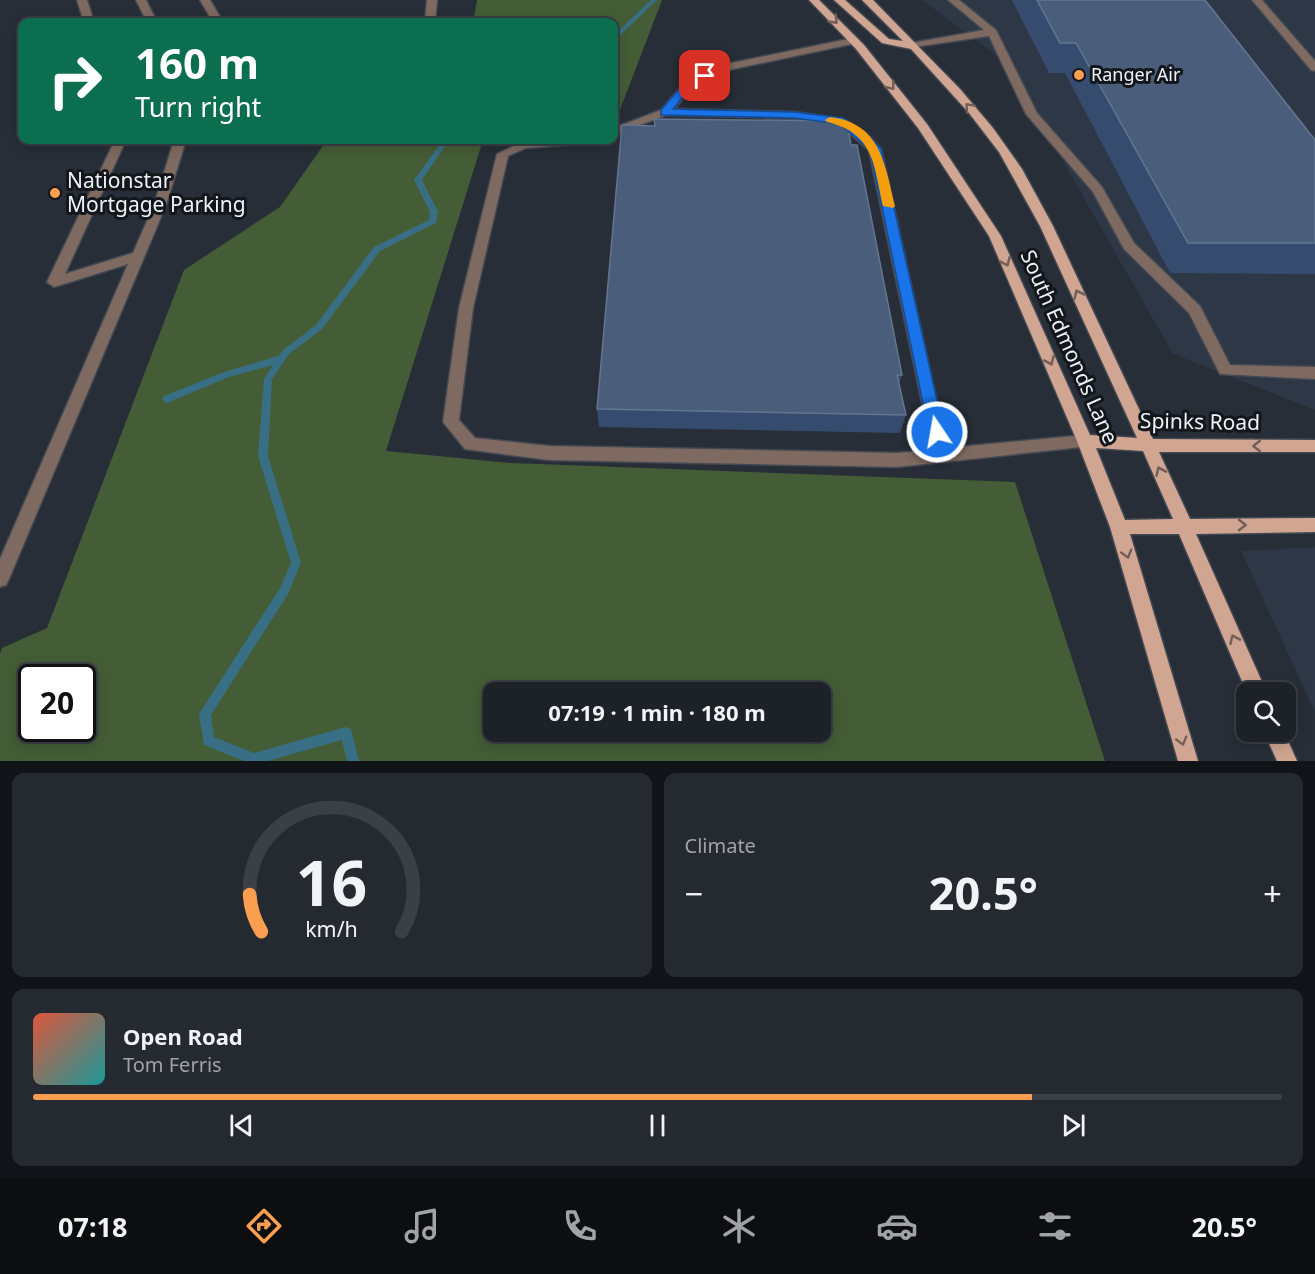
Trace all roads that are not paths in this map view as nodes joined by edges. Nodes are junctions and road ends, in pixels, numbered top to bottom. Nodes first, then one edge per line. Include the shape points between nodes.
1 (141, 0) edge
2 (206, 0) edge
3 (432, 0) edge
4 (814, 0) edge
5 (839, 0) edge
6 (867, 0) edge
7 (953, 0) edge
8 (1257, 0) edge
9 (85, 1) edge
10 (88, 18) edge
11 (150, 18) edge
12 (216, 18) edge
13 (430, 18) edge
14 (992, 32) junction
15 (853, 41) junction
16 (910, 46) junction
17 (1315, 68) edge
18 (665, 112) junction
19 (618, 130) edge
20 (118, 144) edge
21 (179, 144) edge
22 (543, 144) edge
23 (138, 256) junction
24 (1315, 373) edge
25 (1085, 441) junction
26 (1148, 445) junction
27 (1315, 446) edge
28 (942, 456) junction
29 (1183, 525) junction
30 (1315, 525) edge
31 (1119, 527) junction
32 (0, 579) edge
33 (1252, 682) edge
34 (1278, 742) edge
35 (1188, 761) edge
36 (1287, 761) edge

1 - 11 street
2 - 12 street
3 - 13 street
4 -> 15 main road, South Edmonds Lane
5 - 16 main road via 886,41
6 - 16 main road, South Edmonds Lane
7 - 14 street
8 - 17 street
9 - 10 street
14 - 16 street
14 - 24 street via 1032,114 1098,190 1129,246 1195,310 1225,370
15 - 18 street via 721,68 690,83
15 -> 25 main road, South Edmonds Lane via 923,126 994,236
26 -> 16 main road, South Edmonds Lane via 1032,198 1005,152 936,70
18 - 19 street
18 - 28 street via 794,115 843,122 875,149
20 - 23 street via 54,282
21 - 23 street via 160,205
22 - 28 street via 524,145 503,153 466,308 451,422 471,444 560,454 897,460
23 - 32 street
25 - 26 main road, Spinks Road
25 - 28 street
25 - 31 main road, South Edmonds Lane
27 -> 26 main road, Spinks Road
29 -> 26 main road, South Edmonds Lane
29 -> 30 main road
29 - 31 main road
33 -> 29 main road, South Edmonds Lane
31 -> 35 main road, South Edmonds Lane
34 - 36 main road

